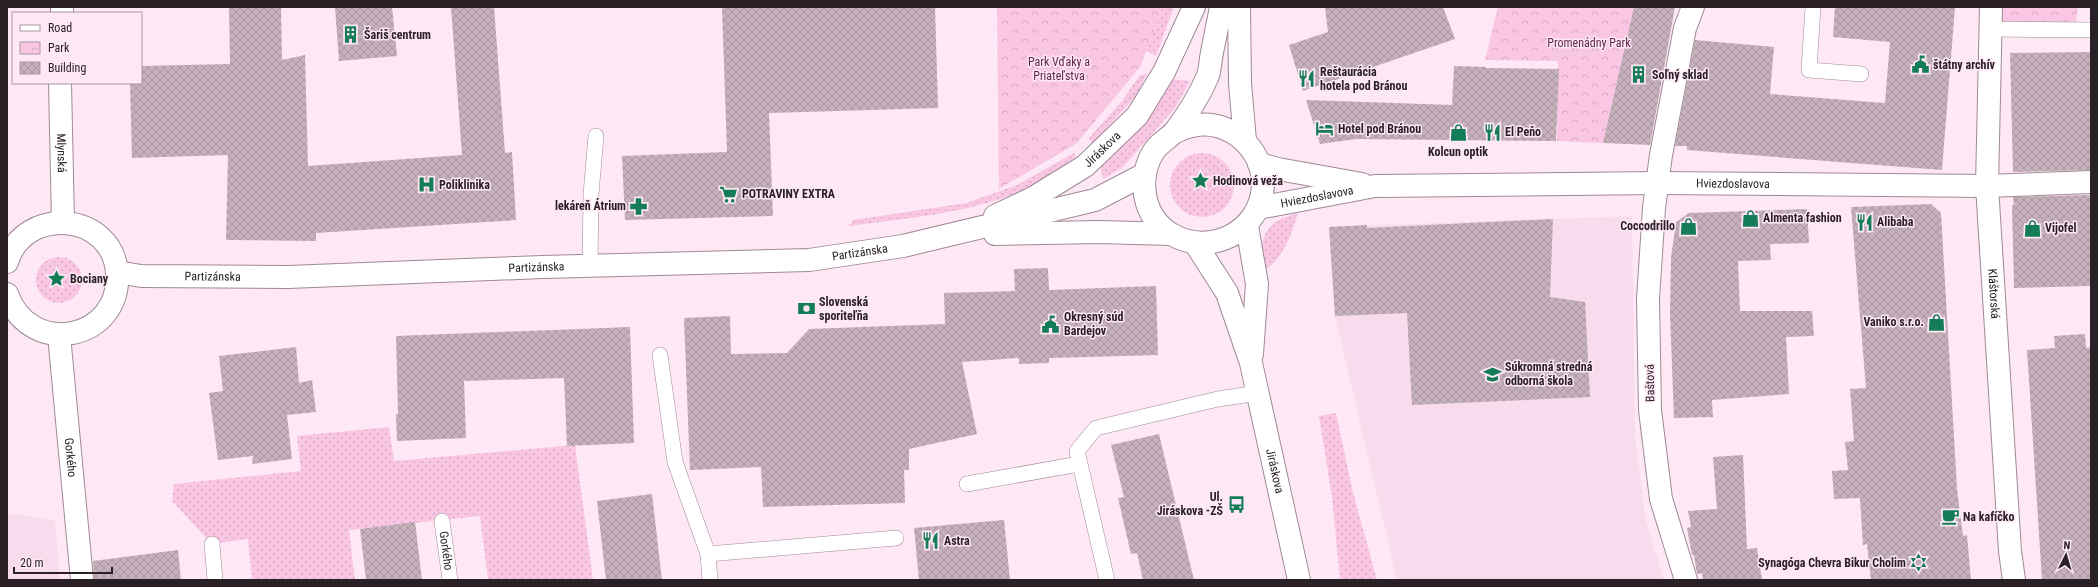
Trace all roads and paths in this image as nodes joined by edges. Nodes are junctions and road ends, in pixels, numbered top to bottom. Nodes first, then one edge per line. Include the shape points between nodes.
1 (1194, 7) edge
2 (1221, 7) edge
3 (1239, 7) edge
4 (1692, 7) edge
5 (1813, 7) edge
6 (1991, 7) edge
7 (1991, 29) junction
8 (2091, 30) edge
9 (1860, 74) dead end
10 (60, 84) edge
11 (1175, 132) junction
12 (596, 136) dead end
13 (1245, 141) junction
14 (1259, 164) junction
15 (1145, 174) junction
16 (1657, 182) junction
17 (2091, 182) edge
18 (1375, 186) junction
19 (1987, 186) junction
20 (1252, 217) junction
21 (62, 222) junction
22 (1170, 234) junction
23 (954, 236) junction
24 (1195, 243) junction
25 (7, 262) edge
26 (590, 266) junction
27 (117, 272) junction
28 (7, 294) edge
29 (59, 335) junction
30 (660, 356) dead end
31 (1251, 363) junction
32 (1258, 393) junction
33 (1079, 464) junction
34 (967, 484) dead end
35 (442, 521) dead end
36 (896, 538) dead end
37 (212, 544) dead end
38 (708, 554) junction
39 (82, 580) edge
40 (215, 580) edge
41 (450, 580) edge
42 (710, 580) edge
43 (1106, 580) edge
44 (1299, 580) edge
45 (1686, 580) edge
46 (2014, 580) edge

1 - 23 street, Jiráskova via 1164,72 1137,116 1085,166 1033,198
2 - 11 street via 1208,77
3 - 13 street via 1240,83
4 - 16 street, Baštová via 1685,28
5 - 9 lane via 1809,70
6 - 7 street, Kláštorská
7 - 8 lane
7 - 19 street, Kláštorská
10 - 21 street, Mlynská
11 - 13 street via 1193,126 1211,126 1229,130
11 - 15 street via 1164,139 1155,150 1148,161
12 - 26 lane via 591,194
13 - 14 street
14 - 18 street, Hviezdoslavova
14 - 20 street via 1263,178 1263,194
15 - 22 street via 1144,191 1148,208
15 - 23 street, Partizánska via 1095,200
16 - 18 street, Hviezdoslavova
16 - 19 street, Hviezdoslavova
16 - 45 street, Baštová via 1648,299 1650,410 1661,499
17 - 19 street, Hviezdoslavova
18 - 20 street, Hviezdoslavova
19 - 46 street, Kláštorská
20 - 24 street via 1232,237 1220,241
20 - 31 street, Jiráskova via 1257,284
21 - 25 street via 46,224 31,230 18,241
21 - 27 street via 78,225 93,232 105,243 113,257
22 - 23 street, Partizánska via 1100,232
22 - 24 street
23 - 26 street, Partizánska via 809,260
24 - 31 street, Jiráskova via 1227,293
26 - 27 street, Partizánska via 288,277 141,276
27 - 29 street via 116,291 100,319 78,332
28 - 29 street via 11,306 23,321 40,331
29 - 39 street, Gorkého
30 - 38 lane via 674,462
31 - 32 street, Jiráskova
32 - 33 lane via 1218,399 1096,428 1077,451
32 - 44 street, Jiráskova
33 - 34 lane
33 - 43 lane
35 - 41 lane, Gorkého
36 - 38 lane
37 - 40 lane
38 - 42 lane

